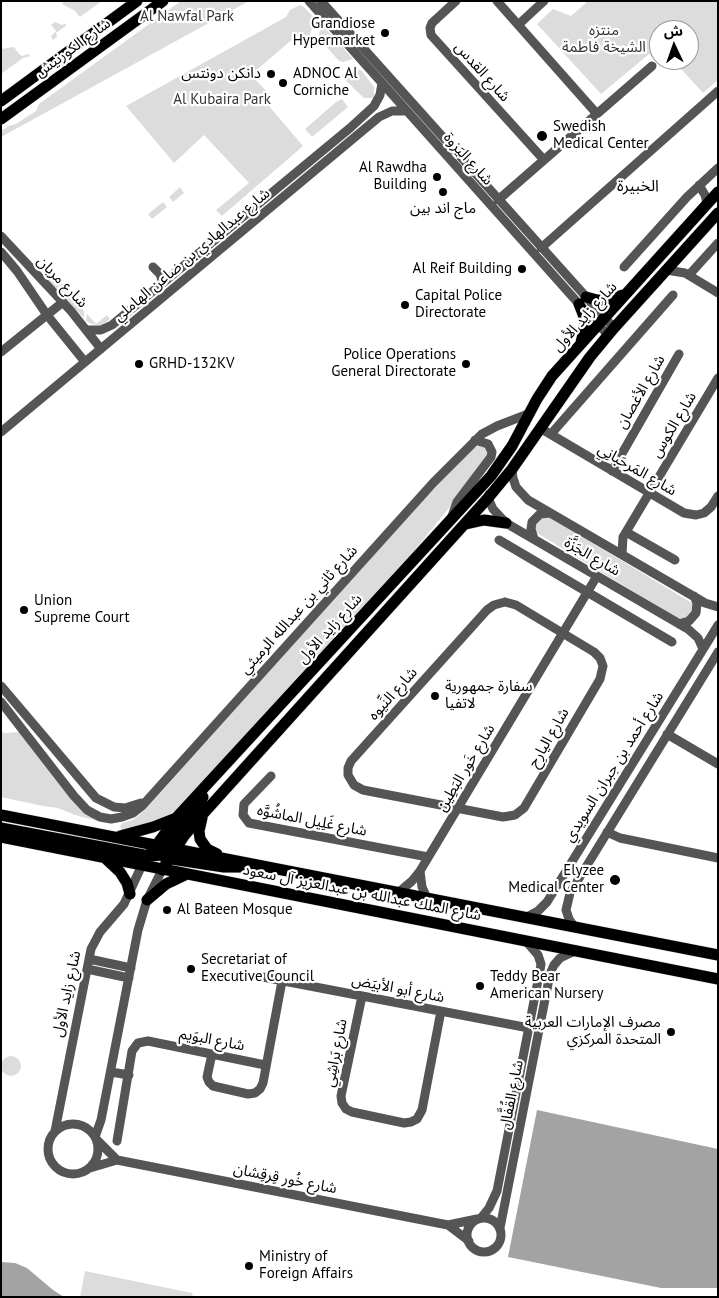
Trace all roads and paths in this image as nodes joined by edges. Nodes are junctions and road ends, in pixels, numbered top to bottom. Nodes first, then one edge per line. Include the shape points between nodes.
1 (136, 1) edge
2 (163, 1) edge
3 (309, 1) edge
4 (321, 1) edge
5 (456, 1) edge
6 (497, 1) edge
7 (544, 1) edge
8 (518, 25) junction
9 (649, 69) edge
10 (382, 79) junction
11 (718, 91) edge
12 (5, 98) edge
13 (1, 107) edge
14 (406, 110) junction
15 (597, 114) junction
16 (1, 120) edge
17 (350, 128) junction
18 (357, 136) junction
19 (544, 160) junction
20 (718, 168) edge
21 (699, 185) junction
22 (718, 192) edge
23 (498, 200) junction
24 (707, 203) junction
25 (718, 213) edge
26 (1, 236) edge
27 (718, 243) edge
28 (541, 248) junction
29 (1, 252) edge
30 (681, 254) junction
31 (154, 268) dead end
32 (624, 268) dead end
33 (666, 270) junction
34 (687, 274) junction
35 (163, 283) junction
36 (718, 292) edge
37 (627, 293) junction
38 (673, 296) dead end
39 (582, 301) junction
40 (63, 302) junction
41 (47, 315) junction
42 (601, 321) junction
43 (88, 330) junction
44 (611, 331) junction
45 (580, 346) junction
46 (101, 349) junction
47 (1, 352) edge
48 (679, 354) dead end
49 (85, 362) junction
50 (718, 378) edge
51 (528, 414) junction
52 (540, 428) junction
53 (1, 432) edge
54 (550, 434) junction
55 (475, 440) junction
56 (512, 469) junction
57 (612, 471) junction
58 (491, 476) junction
59 (650, 493) junction
60 (718, 496) edge
61 (488, 498) junction
62 (550, 513) junction
63 (451, 520) junction
64 (506, 523) junction
65 (466, 524) junction
66 (625, 534) junction
67 (534, 539) junction
68 (500, 540) dead end
69 (608, 546) junction
70 (622, 554) junction
71 (675, 560) dead end
72 (597, 576) junction
73 (587, 592) junction
74 (694, 596) junction
75 (718, 607) edge
76 (679, 624) junction
77 (718, 625) edge
78 (562, 634) junction
79 (672, 642) dead end
80 (703, 649) junction
81 (717, 654) edge
82 (1, 686) edge
83 (1, 702) edge
84 (667, 734) junction
85 (718, 764) edge
86 (271, 776) dead end
87 (209, 784) junction
88 (86, 787) junction
89 (74, 796) junction
90 (146, 800) junction
91 (457, 809) junction
92 (203, 814) junction
93 (1, 815) edge
94 (177, 817) junction
95 (1, 828) edge
96 (607, 832) junction
97 (1, 837) edge
98 (112, 837) junction
99 (159, 854) junction
100 (104, 857) junction
101 (428, 857) junction
102 (718, 858) edge
103 (225, 859) junction
104 (252, 864) junction
105 (162, 870) junction
106 (420, 871) junction
107 (188, 874) junction
108 (399, 892) junction
109 (130, 894) junction
110 (428, 898) junction
111 (147, 900) junction
112 (527, 917) junction
113 (574, 926) junction
114 (484, 932) junction
115 (525, 941) junction
116 (472, 942) dead end
117 (575, 951) junction
118 (718, 955) edge
119 (89, 959) junction
120 (131, 968) junction
121 (87, 969) junction
122 (540, 973) junction
123 (263, 977) dead end
124 (129, 978) junction
125 (550, 978) junction
126 (718, 979) edge
127 (282, 981) junction
128 (362, 996) junction
129 (442, 1011) junction
130 (529, 1028) junction
131 (212, 1054) junction
132 (265, 1065) junction
133 (111, 1072) junction
134 (129, 1075) junction
135 (55, 1131) junction
136 (95, 1138) junction
137 (117, 1141) dead end
138 (117, 1160) junction
139 (90, 1168) junction
140 (479, 1218) junction
141 (448, 1226) junction
142 (500, 1228) junction
143 (468, 1241) junction

1 - 12 main road, شارع الكورنيش
2 - 16 main road, شارع الكورنيش
3 - 10 street, شارع اليَزوة
4 - 10 street, شارع اليَزوة
5 - 19 street, شارع القدس via 432,23 431,35
6 - 8 street
7 - 8 street
8 - 15 street
9 - 15 street
10 - 14 street, شارع اليَزوة
10 - 17 street, شارع عبدالهادي بن ضاعن الهاملي via 380,95 374,106
10 - 23 street, شارع اليَزوة
11 - 28 street
12 - 13 main road, شارع الكورنيش
14 - 18 street, شارع عبدالهادي بن ضاعن الهاملي via 383,115
14 - 39 street, شارع اليَزوة
15 - 19 street
17 - 18 street
17 - 35 street, شارع عبدالهادي بن ضاعن الهاملي
18 - 46 street, شارع عبدالهادي بن ضاعن الهاملي
19 - 23 street
20 - 21 street
21 - 24 street
21 - 32 street
22 - 24 main road, شارع زايد الأول
23 - 28 street, شارع اليَزوة
24 - 37 main road, شارع زايد الأول
25 - 30 main road, شارع زايد الأول
26 - 40 street, شارع مربان
27 - 34 street
28 - 39 street, شارع اليَزوة
29 - 41 street, شارع مربان
30 - 33 main road, شارع زايد الأول
30 - 34 street
31 - 35 street
33 - 34 street
33 - 44 main road, شارع زايد الأول
34 - 36 street
35 - 43 street, شارع عبدالهادي بن ضاعن الهاملي via 112,325 101,330
37 - 39 main road via 608,300
37 - 42 main road, شارع زايد الأول
38 - 54 street
39 - 42 street, شارع اليَزوة
39 - 45 main road via 585,324
40 - 41 street
40 - 43 street, شارع مربان
41 - 47 street
41 - 49 street, شارع مربان
42 - 44 street, شارع اليَزوة
42 - 45 main road, شارع زايد الأول
43 - 46 street, شارع مربان
44 - 52 main road, شارع زايد الأول
45 - 51 main road, شارع زايد الأول via 552,376
46 - 49 street, شارع عبدالهادي بن ضاعن الهاملي
48 - 57 street, شارع الأغصان
49 - 53 street, شارع عبدالهادي بن ضاعن الهاملي
50 - 59 street, شارع الكوس
51 - 55 street, شارع ثاني بن عبدالله الرميثي via 491,429
51 - 58 main road, شارع زايد الأول via 512,446
52 - 54 street, شارع المَرحَبانِي
52 - 56 main road, شارع زايد الأول
54 - 57 street, شارع المَرحَبانِي
55 - 63 street via 488,444 491,457 457,502
55 - 90 street, شارع ثاني بن عبدالله الرميثي
56 - 61 main road, شارع زايد الأول
56 - 62 street, شارع الجَزَّة via 520,492
57 - 59 street, شارع المَرحَبانِي
58 - 61 street
58 - 63 main road, شارع زايد الأول
59 - 60 street, شارع المَرحَبانِي via 692,515 708,510
59 - 66 street, شارع الكوس
61 - 64 street, شارع الجَزَّة
61 - 65 main road, شارع زايد الأول
62 - 67 street via 540,514 532,522
62 - 69 street, شارع الجَزَّة
63 - 87 main road, شارع زايد الأول
64 - 65 main road via 484,520
64 - 67 street, شارع الجَزَّة
65 - 92 main road, شارع زايد الأول
66 - 69 street, شارع الكوس
66 - 70 street, شارع الكوس
66 - 71 street
67 - 72 street, شارع الجَزَّة
68 - 73 street
69 - 70 street, شارع الجَزَّة
70 - 74 street, شارع الجَزَّة
72 - 73 street, شارع خَور البَطِين
72 - 76 street, شارع الجَزَّة
73 - 78 street, شارع خَور البَطِين
73 - 79 street
74 - 75 street, شارع الجَزَّة
74 - 76 street via 698,606 694,616
76 - 80 street, شارع الجَزَّة via 695,634
77 - 80 street, شارع أحمد بن جبران السويدي
78 - 91 street, شارع خَور البَطِين
78 - 91 street, شارع اليارِح via 597,654 603,670 526,805 507,817
78 - 91 street, شارع النِّيوه via 513,604 494,605 349,764 349,779 360,789
80 - 112 street, شارع أحمد بن جبران السويدي via 547,902
81 - 84 street, شارع أحمد بن جبران السويدي
82 - 88 street
83 - 89 street, شارع ثاني بن عبدالله الرميثي
84 - 85 street
84 - 96 street, شارع أحمد بن جبران السويدي
86 - 101 street, شارع غَلِيل الماشُوَّه via 244,804 244,816 249,823
87 - 94 main road, شارع زايد الأول
87 - 99 main road via 198,806
88 - 89 street via 82,794
88 - 90 street via 100,801 114,807 131,807
89 - 90 street, شارع ثاني بن عبدالله الرميثي via 91,813 111,819 133,813
91 - 101 street, شارع خَور البَطِين
92 - 99 main road, شارع زايد الأول
92 - 103 main road via 199,831 202,842
93 - 98 main road, شارع الملك عبدالله بن عبدالعزيز آل سعود
94 - 98 main road
94 - 99 main road, شارع زايد الأول
95 - 99 main road
96 - 102 street via 620,838
96 - 113 street, شارع أحمد بن جبران السويدي via 568,897 567,915
97 - 100 main road, شارع الملك عبدالله بن عبدالعزيز آل سعود
98 - 99 main road, شارع الملك عبدالله بن عبدالعزيز آل سعود
99 - 100 main road, شارع الملك عبدالله بن عبدالعزيز آل سعود
99 - 103 main road, شارع الملك عبدالله بن عبدالعزيز آل سعود
99 - 104 main road via 230,867
99 - 105 main road, شارع زايد الأول
99 - 105 main road, شارع الملك عبدالله بن عبدالعزيز آل سعود
99 - 109 street, شارع زايد الأول
100 - 109 main road via 120,872
101 - 106 street, شارع خَور البَطِين
103 - 104 main road, شارع الملك عبدالله بن عبدالعزيز آل سعود
104 - 108 main road, شارع الملك عبدالله بن عبدالعزيز آل سعود
105 - 107 main road, شارع الملك عبدالله بن عبدالعزيز آل سعود
105 - 111 street, شارع زايد الأول
106 - 108 street, شارع خَور البَطِين
106 - 110 street
107 - 111 main road via 166,884
107 - 114 main road, شارع الملك عبدالله بن عبدالعزيز آل سعود
108 - 110 main road, شارع الملك عبدالله بن عبدالعزيز آل سعود
109 - 119 street, شارع زايد الأول via 96,937
110 - 112 main road, شارع الملك عبدالله بن عبدالعزيز آل سعود
111 - 120 street, شارع زايد الأول
112 - 113 main road, شارع الملك عبدالله بن عبدالعزيز آل سعود
113 - 118 main road, شارع الملك عبدالله بن عبدالعزيز آل سعود
114 - 115 main road, شارع الملك عبدالله بن عبدالعزيز آل سعود
114 - 116 main road
115 - 117 main road, شارع الملك عبدالله بن عبدالعزيز آل سعود
115 - 122 street, شارع القُفَّال via 538,955
117 - 125 street, شارع القُفَّال via 556,962
117 - 126 main road, شارع الملك عبدالله بن عبدالعزيز آل سعود
119 - 120 street
119 - 121 street, شارع زايد الأول
120 - 124 street, شارع زايد الأول
121 - 124 street
121 - 135 street, شارع زايد الأول
122 - 125 street
122 - 130 street, شارع القُفَّال
123 - 127 street, شارع أبو الأبيَض
124 - 133 street, شارع زايد الأول
125 - 142 street, شارع القُفَّال
127 - 128 street, شارع أبو الأبيَض
127 - 132 street
128 - 129 street, شارع أبو الأبيَض
128 - 129 street, شارع بَراشِي via 342,1103 352,1112 404,1123 414,1121 422,1110
129 - 130 street, شارع أبو الأبيَض
130 - 140 street, شارع القُفَّال via 497,1191 489,1208
131 - 132 street, شارع البوَيم
131 - 132 street via 207,1074 209,1082 216,1088 251,1094 262,1086
131 - 134 street, شارع البوَيم via 147,1043 135,1051
133 - 134 street
133 - 136 street, شارع زايد الأول
134 - 137 street, شارع البوَيم
135 - 136 street via 74,1124 85,1127
135 - 139 street via 49,1140 48,1150 54,1166 70,1174 80,1174
136 - 138 street
136 - 139 street via 98,1154
138 - 139 street, شارع خُور قِرقِشان
138 - 141 street, شارع خُور قِرقِشان
140 - 141 street, شارع خُور قِرقِشان
140 - 142 street via 490,1219
140 - 143 street via 468,1228
141 - 143 street, شارع خُور قِرقِشان
142 - 143 street via 500,1242 490,1251 478,1250

